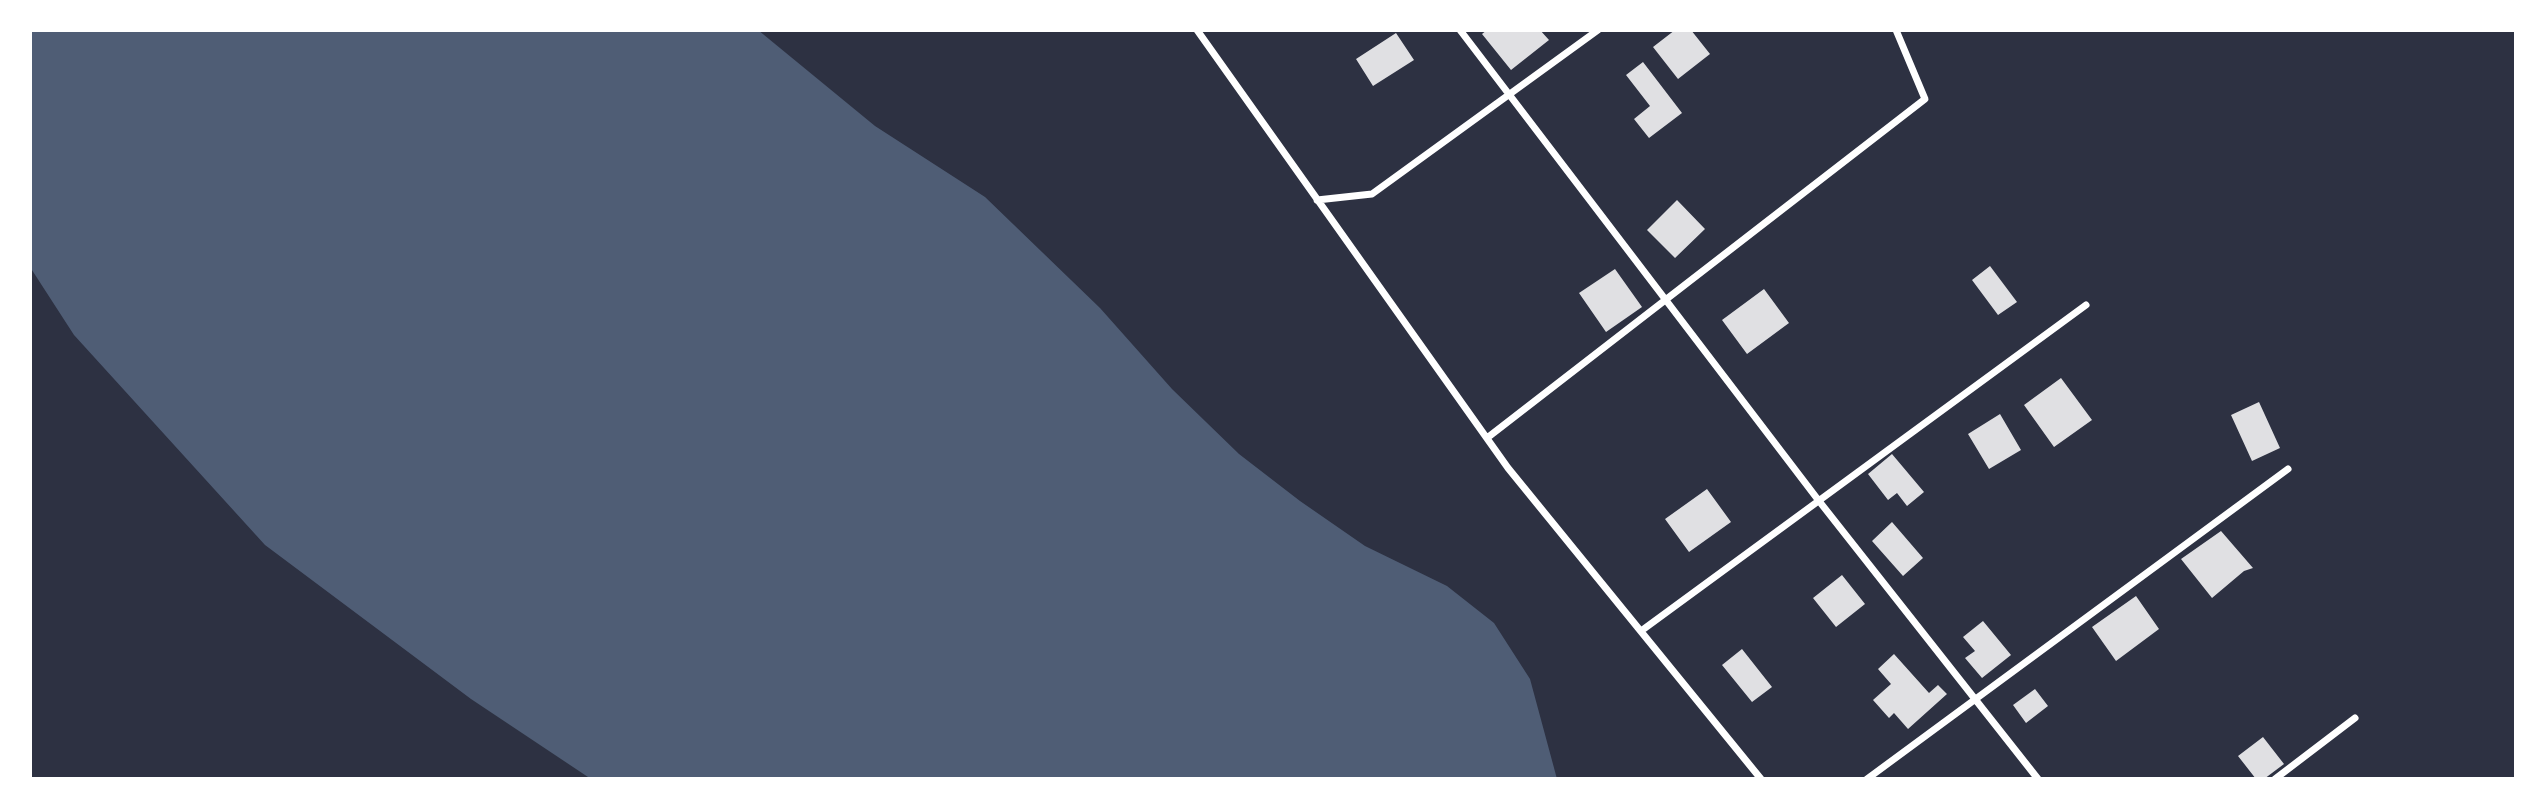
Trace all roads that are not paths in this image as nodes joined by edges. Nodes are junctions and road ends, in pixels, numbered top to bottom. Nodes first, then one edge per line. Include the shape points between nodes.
1 (1197, 30) edge
2 (1460, 30) edge
3 (1598, 30) edge
4 (1896, 30) edge
5 (1508, 95) junction
6 (1317, 200) junction
7 (1666, 300) junction
8 (2086, 305) dead end
9 (1487, 438) junction
10 (2288, 469) dead end
11 (1819, 501) junction
12 (1641, 631) junction
13 (1976, 698) junction
14 (2355, 718) dead end
15 (1761, 779) edge
16 (1867, 779) edge
17 (2038, 779) edge
18 (2275, 779) edge

1 - 6 street
2 - 5 street
3 - 5 street
4 - 7 street via 1925,99
5 - 6 street via 1372,194
5 - 7 street
6 - 9 street
7 - 9 street
7 - 11 street
8 - 11 street
9 - 12 street
10 - 13 street
11 - 12 street
11 - 13 street
12 - 15 street
13 - 16 street
13 - 17 street
14 - 18 street

